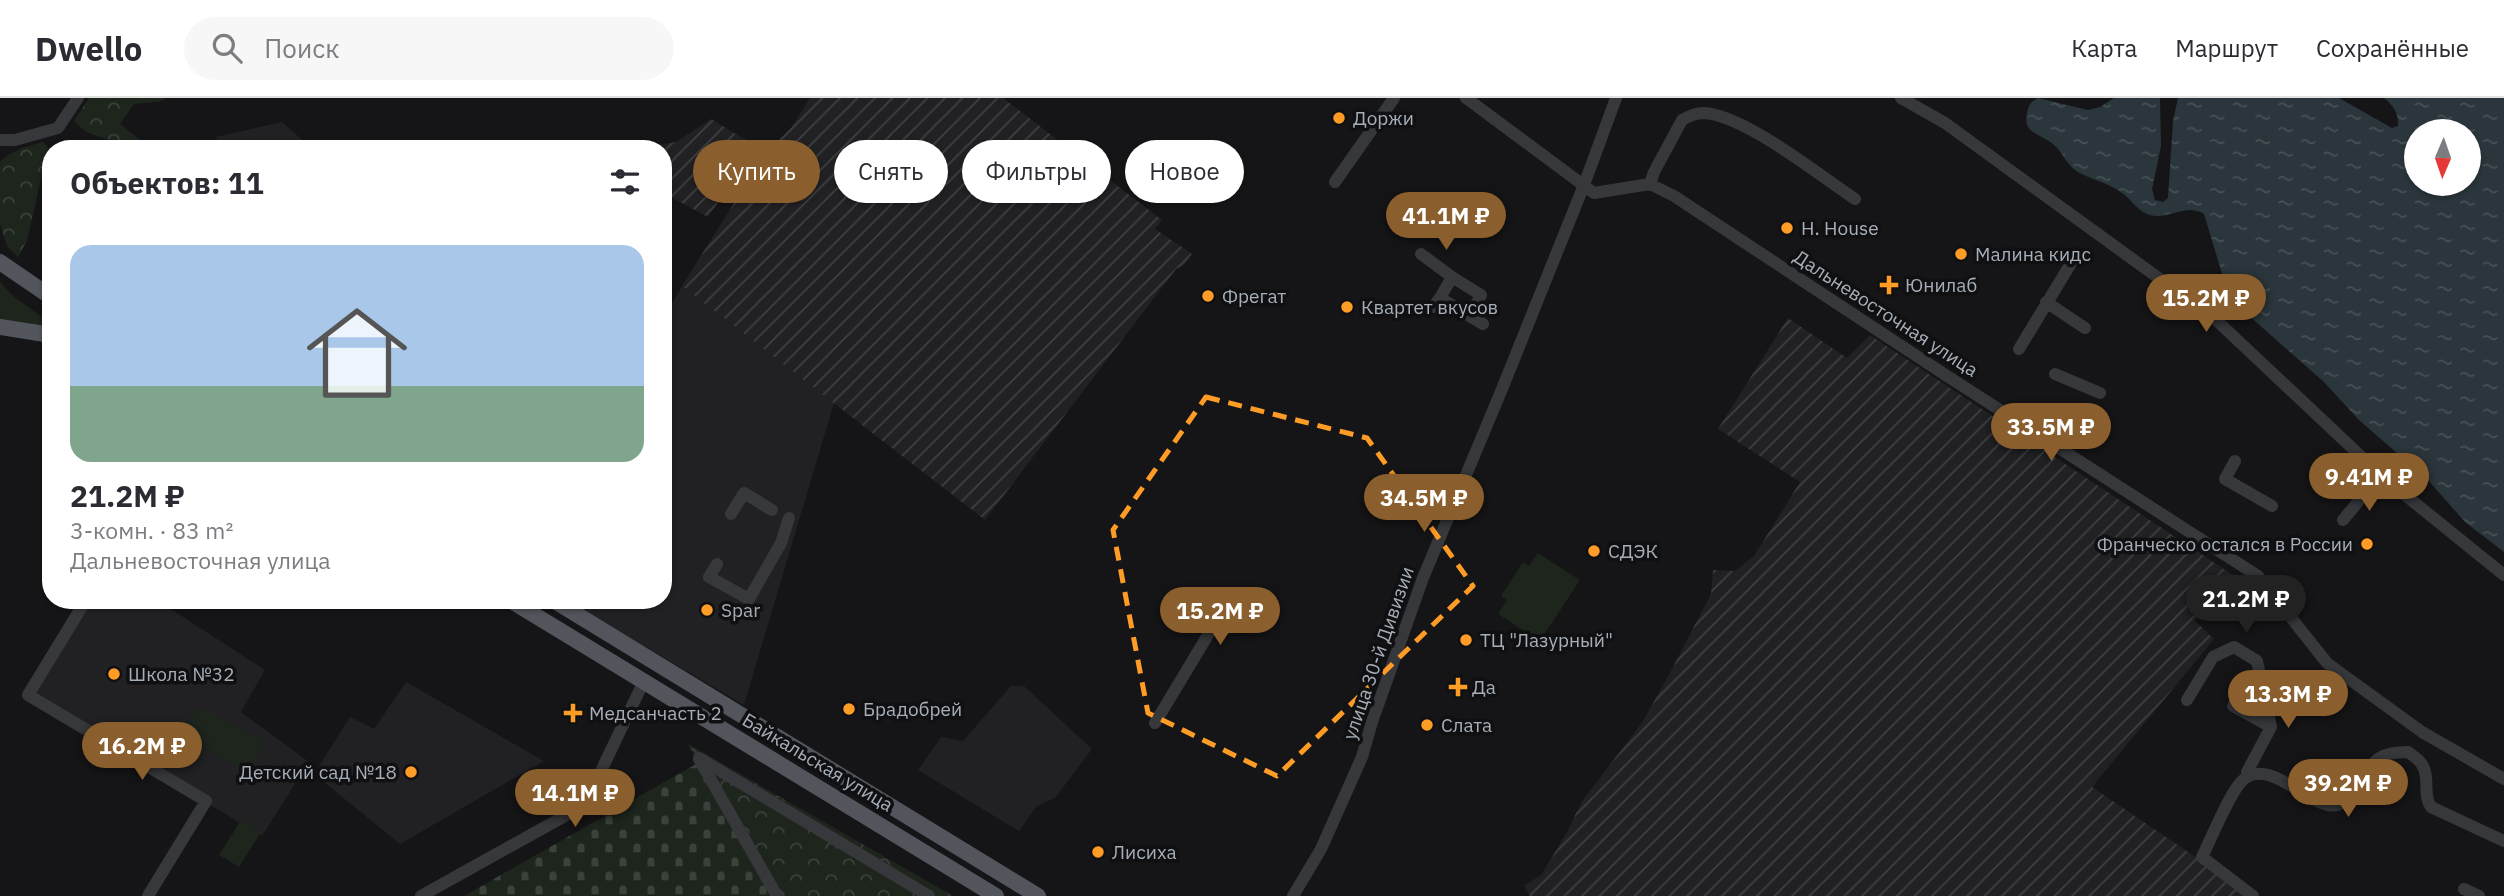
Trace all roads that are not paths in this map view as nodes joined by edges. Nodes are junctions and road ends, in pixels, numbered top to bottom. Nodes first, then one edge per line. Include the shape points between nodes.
1 (78, 98) edge
2 (1394, 98) edge
3 (1465, 98) edge
4 (1616, 98) edge
5 (1901, 98) edge
6 (3, 142) edge
7 (1335, 182) dead end
8 (1650, 184) junction
9 (1584, 185) junction
10 (1855, 199) dead end
11 (1421, 254) dead end
12 (2076, 254) dead end
13 (0, 262) edge
14 (1452, 277) junction
15 (42, 291) edge
16 (2046, 302) junction
17 (1470, 316) junction
18 (1483, 324) dead end
19 (0, 327) edge
20 (2085, 328) dead end
21 (42, 334) edge
22 (2019, 349) dead end
23 (2055, 374) dead end
24 (2100, 393) dead end
25 (2235, 461) dead end
26 (2371, 486) dead end
27 (2272, 506) dead end
28 (772, 510) dead end
29 (731, 514) dead end
30 (789, 519) dead end
31 (2343, 520) dead end
32 (717, 564) dead end
33 (2504, 575) edge
34 (81, 609) edge
35 (525, 609) edge
36 (568, 609) edge
37 (1220, 615) dead end
38 (645, 681) junction
39 (2246, 683) dead end
40 (2188, 699) dead end
41 (1155, 723) dead end
42 (2271, 727) junction
43 (2422, 732) junction
44 (2408, 752) junction
45 (2247, 772) dead end
46 (2504, 779) edge
47 (2504, 841) edge
48 (2464, 889) dead end
49 (148, 896) edge
50 (421, 896) edge
51 (777, 896) edge
52 (929, 896) edge
53 (996, 896) edge
54 (1038, 896) edge
55 (1293, 896) edge
56 (2253, 896) edge
57 (2479, 896) edge

1 - 6 street via 58,128
2 - 7 street
3 - 9 street
4 - 9 street, улица 30-й Дивизии
5 - 33 street via 1945,123 2215,319 2385,478
8 - 9 street via 1594,193
8 - 10 street via 1682,120 1702,113 1730,119
8 - 43 street, Дальневосточная улица via 2258,576 2327,663
9 - 55 street, улица 30-й Дивизии via 1423,578 1362,757 1321,849
11 - 14 street
12 - 16 street
13 - 15 main road
14 - 17 street via 1481,295
14 - 17 street via 1436,302
16 - 20 street
16 - 22 street
17 - 18 street
19 - 21 main road
23 - 24 street
25 - 27 street via 2225,479
26 - 31 street
28 - 29 street via 744,493
30 - 32 street via 781,543 749,598 709,577
34 - 49 street via 28,695 206,801
35 - 38 main road, Байкальская улица
36 - 54 main road, Байкальская улица
37 - 41 street
38 - 50 street via 590,794 572,812
38 - 53 main road, Байкальская улица
39 - 42 street via 2233,706
40 - 42 street via 2213,657 2229,654 2234,647 2257,661
42 - 45 street
43 - 44 street
43 - 46 street, Дальневосточная улица
44 - 47 street via 2426,774 2431,807
44 - 56 street via 2391,752 2374,760 2359,788 2340,805 2328,805 2261,773 2243,779 2202,857
48 - 57 street
51 - 52 street via 699,758

